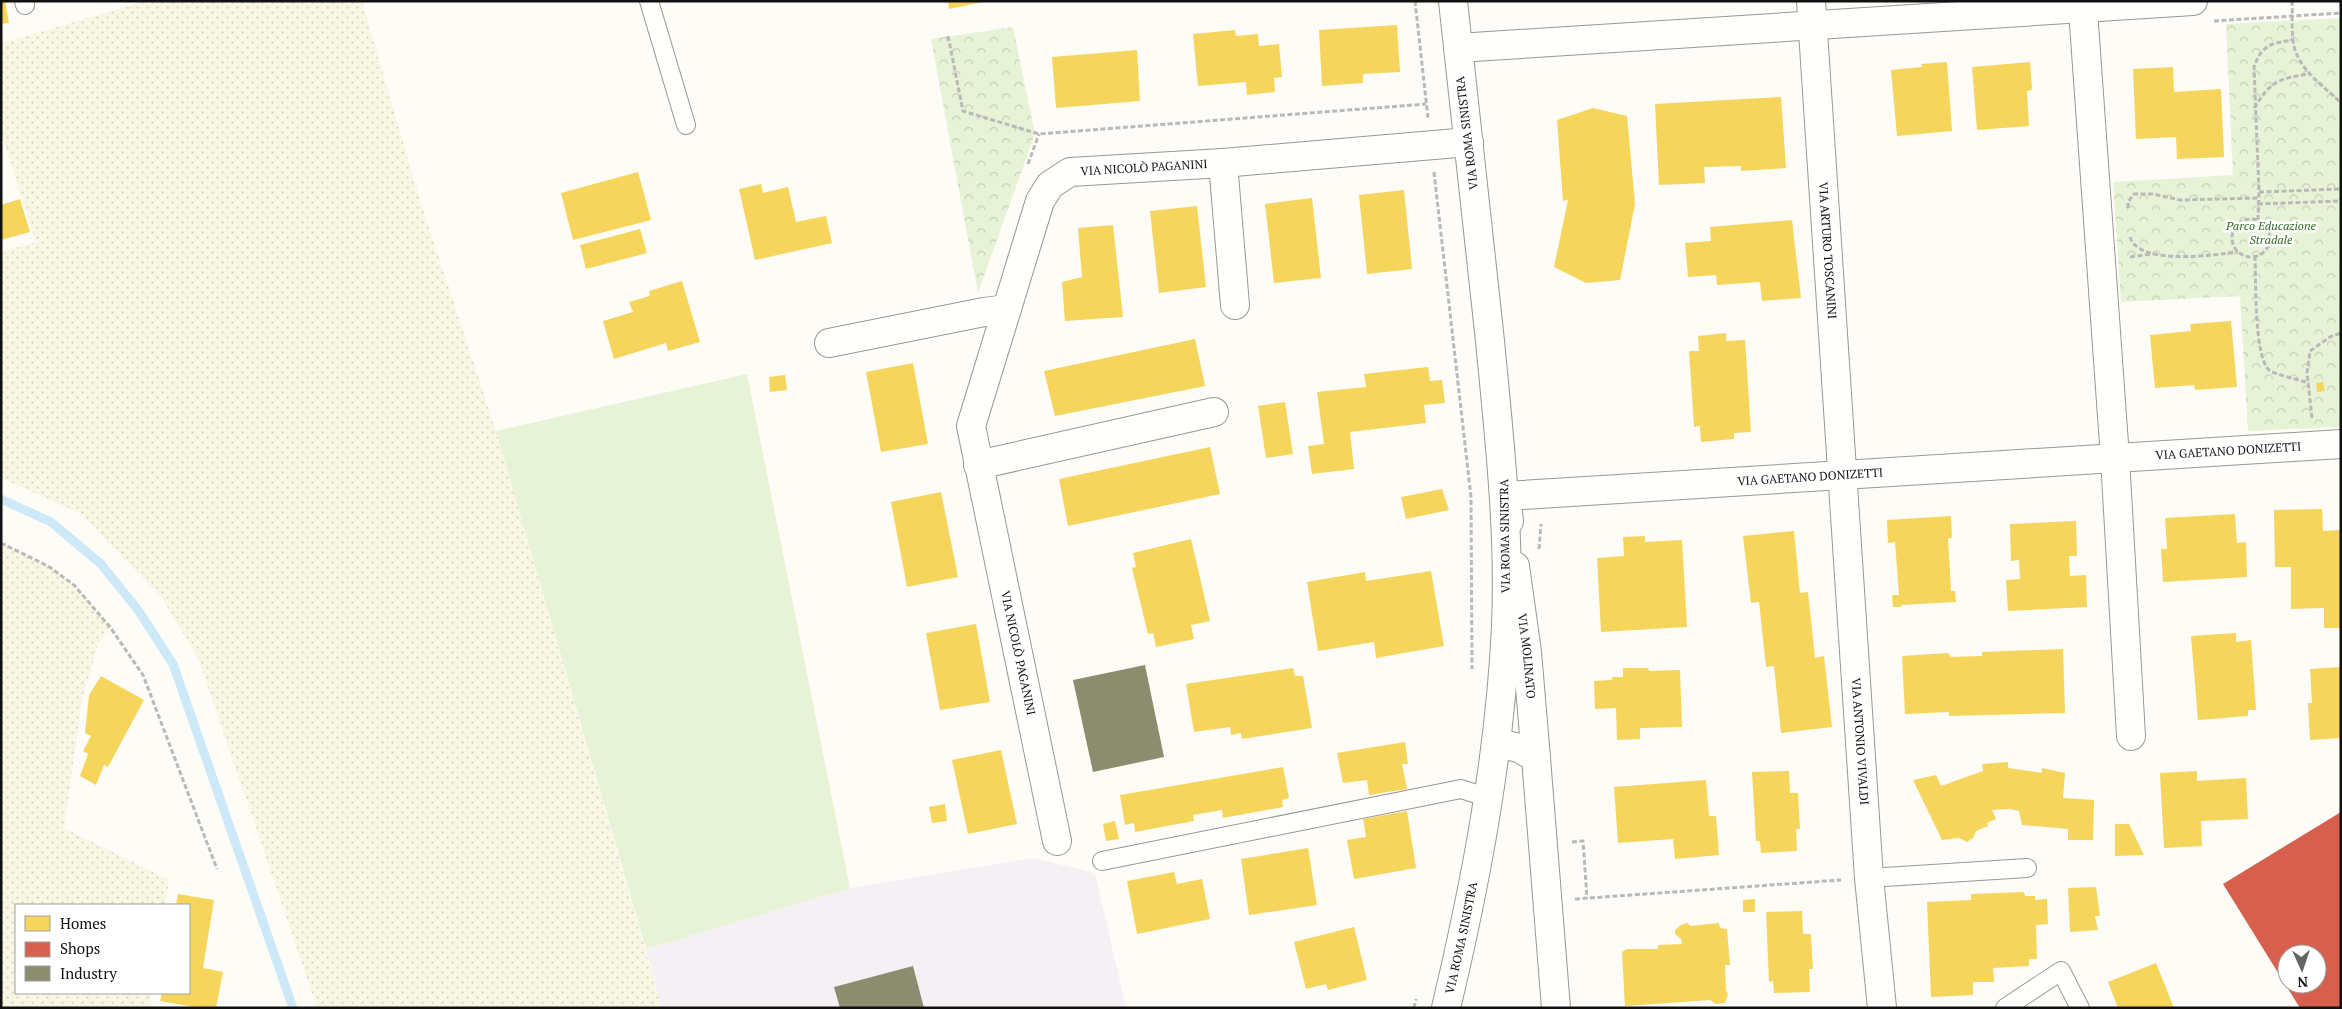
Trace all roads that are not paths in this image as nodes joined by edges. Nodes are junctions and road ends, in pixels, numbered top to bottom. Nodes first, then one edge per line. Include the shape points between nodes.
1 (649, 1) edge
2 (1453, 1) edge
3 (2193, 1) edge
4 (2083, 10) junction
5 (1812, 13) edge
6 (1458, 48) junction
7 (686, 125) dead end
8 (1469, 142) junction
9 (1223, 163) junction
10 (1235, 305) dead end
11 (1006, 309) junction
12 (828, 343) dead end
13 (1214, 412) dead end
14 (2328, 445) edge
15 (2115, 458) junction
16 (978, 465) junction
17 (1842, 476) junction
18 (1506, 496) junction
19 (2131, 736) dead end
20 (1497, 743) junction
21 (1536, 758) junction
22 (1489, 798) junction
23 (1057, 841) dead end
24 (1102, 861) dead end
25 (2027, 868) dead end
26 (1869, 878) junction
27 (1446, 1008) edge
28 (1556, 1008) edge
29 (1882, 1008) edge
30 (2005, 1008) edge
31 (2080, 1008) edge

1 - 7 lane
2 - 6 street, VIA ROMA SINISTRA
3 - 4 street
4 - 5 street
4 - 15 street
5 - 6 street
5 - 17 street, VIA ARTURO TOSCANINI
6 - 8 street, VIA ROMA SINISTRA
8 - 9 street, VIA NICOLÒ PAGANINI
8 - 18 street, VIA ROMA SINISTRA
9 - 10 street, VIA NICOLÒ PAGANINI
9 - 11 street, VIA NICOLÒ PAGANINI via 1070,172 1050,185 1040,201
11 - 12 street
11 - 16 street, VIA NICOLÒ PAGANINI via 971,426
13 - 16 street
14 - 15 street, VIA GAETANO DONIZETTI
15 - 17 street, VIA GAETANO DONIZETTI
15 - 19 street
16 - 23 street, VIA NICOLÒ PAGANINI
17 - 18 street, VIA GAETANO DONIZETTI
17 - 26 street, VIA ANTONIO VIVALDI
18 - 20 street, VIA ROMA SINISTRA via 1506,623
18 - 21 street, VIA MOLINATO via 1527,652
20 - 21 street via 1519,748
20 - 22 street, VIA ROMA SINISTRA
21 - 28 street, VIA MOLINATO
22 - 24 lane via 1461,789
22 - 27 street, VIA ROMA SINISTRA via 1465,928
25 - 26 lane
26 - 29 street, VIA ANTONIO VIVALDI
30 - 31 lane via 2061,971

